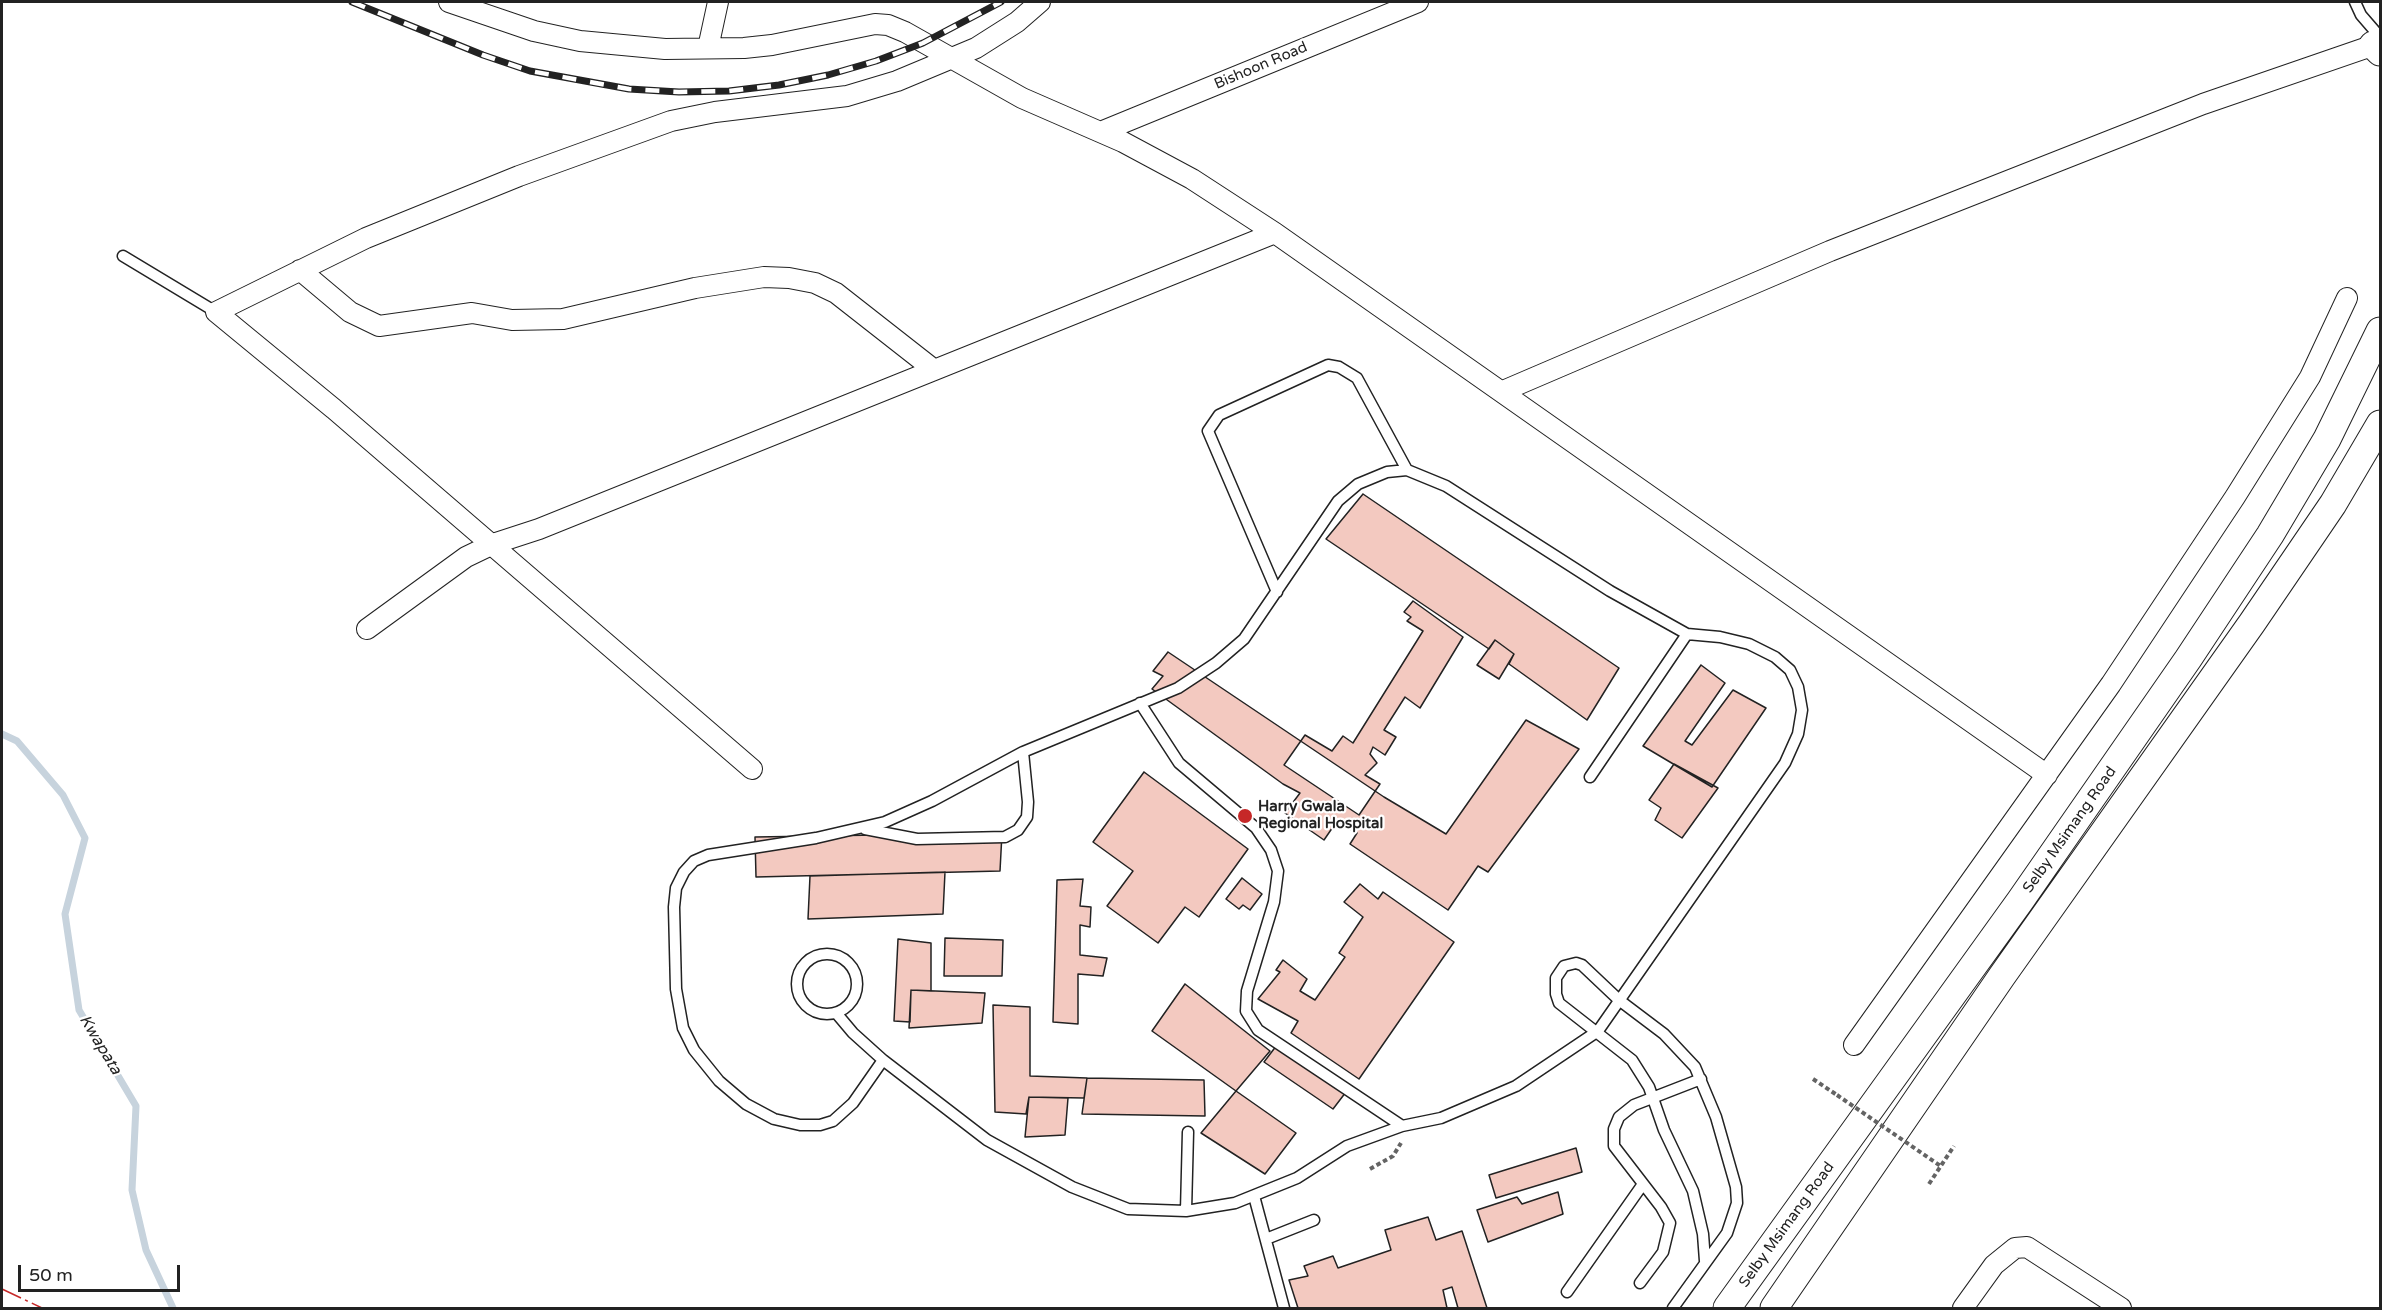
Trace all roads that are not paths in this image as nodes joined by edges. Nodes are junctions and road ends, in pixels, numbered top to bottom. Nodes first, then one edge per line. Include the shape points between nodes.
1 (449, 2) edge
2 (718, 2) edge
3 (1040, 2) edge
4 (1418, 2) edge
5 (2355, 2) edge
6 (2379, 44) edge
7 (708, 48) junction
8 (951, 60) junction
9 (1103, 131) junction
10 (1275, 233) junction
11 (123, 256) dead end
12 (300, 270) junction
13 (2347, 298) dead end
14 (216, 312) junction
15 (2380, 331) edge
16 (933, 369) junction
17 (1503, 391) junction
18 (2380, 424) edge
19 (1407, 470) junction
20 (493, 544) junction
21 (1277, 592) junction
22 (366, 629) dead end
23 (1687, 634) junction
24 (1140, 703) junction
25 (1023, 752) junction
26 (752, 769) dead end
27 (2048, 775) junction
28 (1590, 777) dead end
29 (858, 828) junction
30 (1619, 1000) junction
31 (837, 1014) junction
32 (1598, 1031) junction
33 (1854, 1045) dead end
34 (883, 1060) junction
35 (1701, 1079) junction
36 (1653, 1098) junction
37 (1406, 1125) junction
38 (1188, 1132) dead end
39 (1643, 1184) junction
40 (1254, 1196) junction
41 (1186, 1211) junction
42 (1314, 1220) dead end
43 (1266, 1239) junction
44 (1705, 1261) junction
45 (1640, 1283) dead end
46 (1567, 1292) dead end
47 (1284, 1308) edge
48 (1673, 1308) edge
49 (1727, 1308) edge
50 (1774, 1308) edge
51 (1963, 1308) edge
52 (2121, 1308) edge

1 - 7 street via 534,31 580,41 665,49
2 - 7 street
3 - 8 street via 1017,22
4 - 9 street, Bishoon Road
5 - 6 lane
6 - 17 street via 2203,104 1830,251
7 - 8 street via 772,45 875,24 905,32
8 - 9 street via 1022,98
8 - 12 street via 847,96 671,121 508,180 366,238
9 - 10 street via 1191,179
10 - 16 street
10 - 17 street
11 - 14 lane
12 - 14 street
12 - 16 street via 350,312 380,326 472,313 512,320 563,319 695,288 764,277 789,278 836,292
13 - 27 street via 2310,377 2285,419
14 - 20 street
15 - 49 main road, Selby Msimang Road via 2327,439 2270,535 2188,659 2020,902
16 - 20 street via 539,529
17 - 27 street
18 - 50 main road, Selby Msimang Road via 2333,504 2252,623 2002,976
19 - 21 lane via 1387,472 1358,484 1338,501
19 - 21 lane via 1357,378 1339,367 1328,365 1219,415 1208,430
19 - 23 lane via 1446,486 1610,591
20 - 22 street via 466,557
20 - 26 street
21 - 24 lane via 1244,639 1216,663 1178,687
23 - 28 lane
23 - 30 lane via 1749,644 1790,670 1802,710 1798,734 1785,763
24 - 25 lane
24 - 37 lane via 1179,763 1256,828 1271,850 1278,871 1274,902 1247,990 1246,1011 1258,1030
25 - 29 lane via 932,801 885,822
25 - 29 lane via 1027,817 1018,830 1005,837 917,839
27 - 33 street
29 - 34 lane via 708,855 694,861 676,888 676,990 683,1028 694,1050 719,1081 746,1104 774,1119 800,1125 834,1121 853,1103
30 - 32 lane
30 - 32 lane via 1582,965 1570,964 1559,972 1559,1002
30 - 35 lane via 1664,1034
31 - 31 lane via 821,1015 807,1008 798,994 797,978 804,964 817,955 833,954 848,961 856,974 857,990 850,1005
31 - 34 lane
32 - 36 lane via 1632,1060
32 - 37 lane via 1516,1086 1442,1118
34 - 41 lane via 987,1140 1072,1187 1128,1209
35 - 36 lane
35 - 44 lane via 1730,1162 1737,1203 1727,1233
36 - 39 lane via 1627,1109 1619,1117 1612,1137 1614,1146
36 - 44 lane via 1693,1191
37 - 40 lane via 1347,1146 1298,1178
38 - 41 lane
39 - 45 lane via 1670,1223 1663,1252
39 - 46 lane
40 - 41 lane
40 - 43 lane
42 - 43 lane
43 - 47 lane
44 - 48 lane
51 - 52 street via 1994,1265 2015,1248 2027,1247

